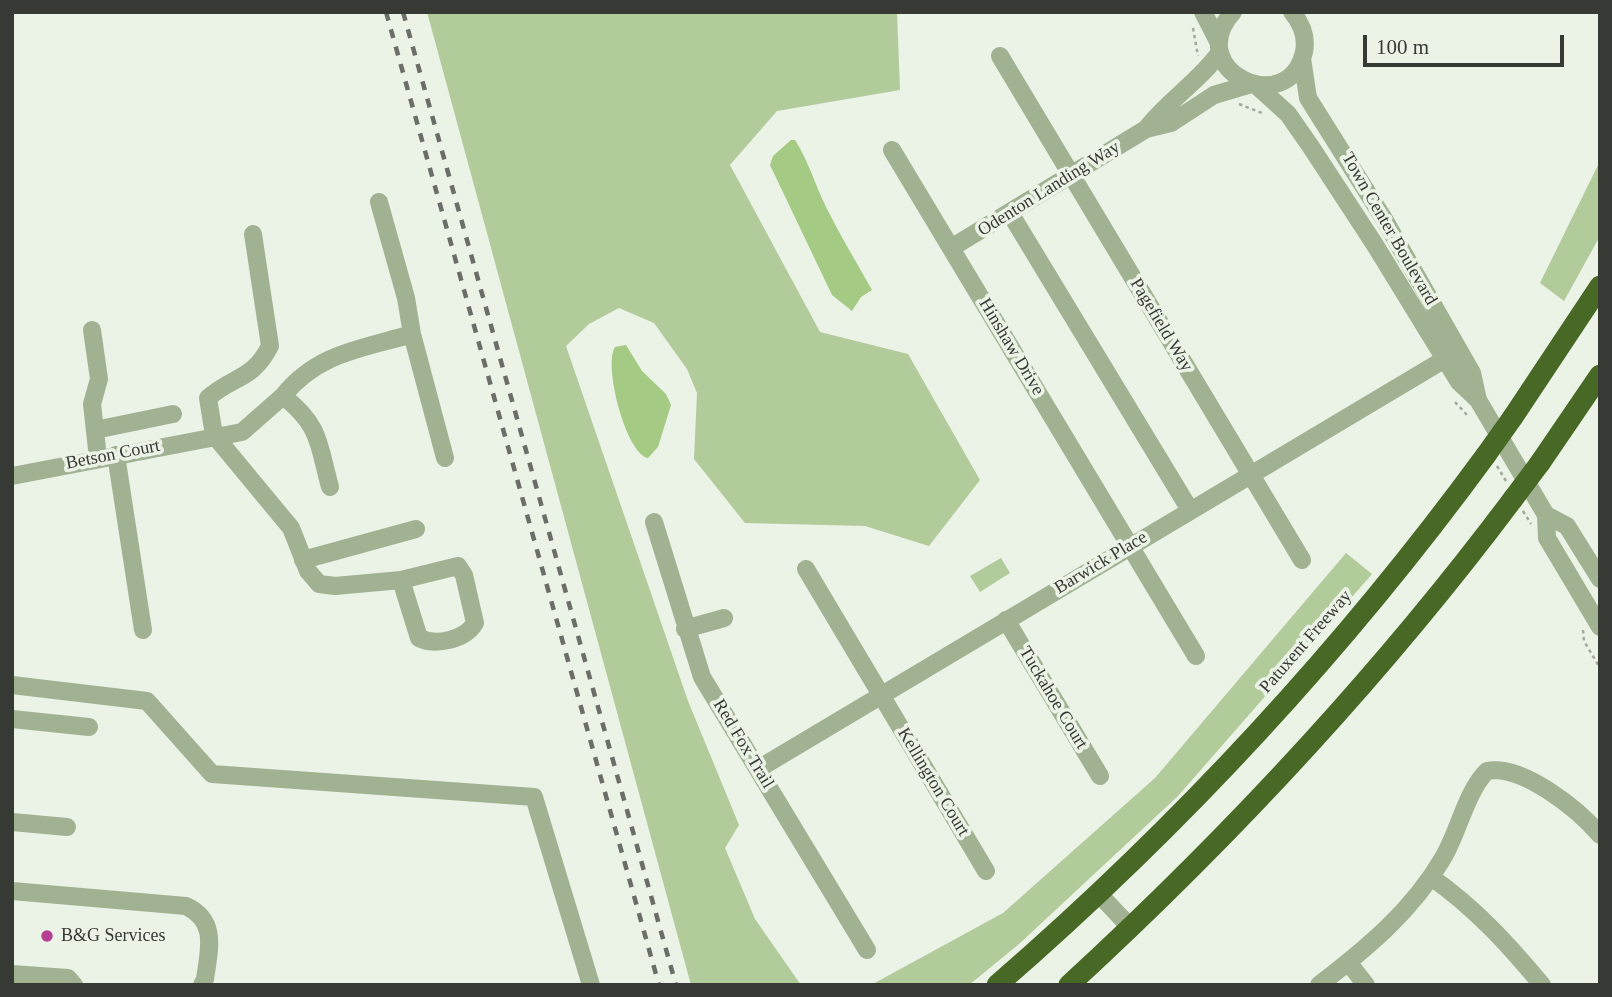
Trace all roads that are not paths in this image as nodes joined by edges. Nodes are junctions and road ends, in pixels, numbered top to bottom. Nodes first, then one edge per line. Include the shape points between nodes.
1 (1233, 12) edge
2 (1292, 12) edge
3 (1198, 18) edge
4 (1220, 47) junction
5 (1000, 56) dead end
6 (1302, 58) junction
7 (1253, 85) junction
8 (1146, 129) junction
9 (892, 150) dead end
10 (1073, 175) junction
11 (379, 202) dead end
12 (1010, 213) junction
13 (253, 234) dead end
14 (951, 248) junction
15 (1600, 286) edge
16 (92, 330) dead end
17 (412, 334) junction
18 (1445, 359) junction
19 (1600, 375) edge
20 (283, 396) junction
21 (1478, 400) junction
22 (173, 414) dead end
23 (95, 430) junction
24 (214, 435) junction
25 (107, 457) junction
26 (445, 458) dead end
27 (1250, 474) junction
28 (12, 476) edge
29 (330, 487) dead end
30 (1190, 510) junction
31 (1546, 515) junction
32 (654, 522) dead end
33 (416, 529) dead end
34 (1130, 545) junction
35 (303, 560) junction
36 (1302, 560) dead end
37 (806, 569) dead end
38 (1600, 579) edge
39 (401, 580) junction
40 (724, 618) dead end
41 (1006, 620) junction
42 (1600, 627) edge
43 (685, 629) junction
44 (144, 630) dead end
45 (1196, 656) dead end
46 (12, 685) edge
47 (881, 694) junction
48 (12, 719) edge
49 (89, 727) dead end
50 (758, 769) junction
51 (1100, 776) dead end
52 (12, 822) edge
53 (67, 827) dead end
54 (1600, 835) edge
55 (986, 871) dead end
56 (1431, 877) junction
57 (12, 891) edge
58 (1098, 892) junction
59 (1131, 928) junction
60 (867, 950) dead end
61 (1348, 962) junction
62 (12, 974) edge
63 (74, 985) edge
64 (202, 985) edge
65 (591, 985) edge
66 (996, 985) edge
67 (1069, 985) edge
68 (1319, 985) edge
69 (1366, 985) edge
70 (1542, 985) edge

1 - 4 street via 1221,30
2 - 6 street, Town Center Boulevard via 1304,35
3 - 4 street, Town Center Boulevard
4 - 7 street, Town Center Boulevard via 1228,69
4 - 8 street, Odenton Landing Way via 1197,80
5 - 10 street, Pagefield Way
6 - 7 street via 1288,78
6 - 21 street, Town Center Boulevard via 1308,98 1472,373
7 - 8 street, Odenton Landing Way via 1214,95 1171,123
7 - 18 street, Town Center Boulevard via 1288,114
8 - 10 street, Odenton Landing Way
9 - 14 street, Hinshaw Drive
10 - 12 street, Odenton Landing Way
10 - 27 street, Pagefield Way
11 - 17 street
12 - 14 street, Odenton Landing Way
12 - 30 street
13 - 24 street via 270,346 249,375 208,398
14 - 34 street, Hinshaw Drive
15 - 58 highway, Patuxent Freeway, bridge via 1434,525 1317,665 1189,803
16 - 23 street via 99,379 92,404
17 - 20 street, Betson Court via 311,367
17 - 26 street
18 - 21 street, Town Center Boulevard via 1459,382
18 - 27 street, Barwick Place
19 - 59 highway, bridge via 1540,463 1430,605 1301,754
20 - 24 street, Betson Court via 242,432
20 - 29 street via 313,426
21 - 31 street, Town Center Boulevard
22 - 23 street
23 - 25 street
24 - 25 street, Betson Court
24 - 35 street via 291,528
25 - 28 street, Betson Court
25 - 44 street
27 - 30 street, Barwick Place
27 - 36 street, Pagefield Way
30 - 34 street, Barwick Place
31 - 38 street, Town Center Boulevard via 1567,526
31 - 42 street, Town Center Boulevard via 1547,538
32 - 43 street, Red Fox Trail
33 - 35 street
34 - 41 street, Barwick Place
34 - 45 street, Hinshaw Drive
35 - 39 street via 318,584
37 - 47 street, Kellington Court
39 - 39 street via 458,566 475,623 470,632 429,642 419,638
40 - 43 street
41 - 47 street, Barwick Place
41 - 51 street, Tuckahoe Court
43 - 50 street, Red Fox Trail via 702,677
46 - 65 street via 147,701 212,774 534,797
47 - 50 street, Barwick Place
47 - 55 street, Kellington Court
48 - 49 street
50 - 60 street, Red Fox Trail
52 - 53 street
54 - 56 street via 1548,791 1504,770 1487,771
56 - 61 street via 1387,929
56 - 70 street via 1497,930
57 - 64 street via 186,906 197,911 208,924 211,940
58 - 59 street
58 - 66 highway, Patuxent Freeway
59 - 67 highway
61 - 68 street
61 - 69 street
62 - 63 street via 68,978

